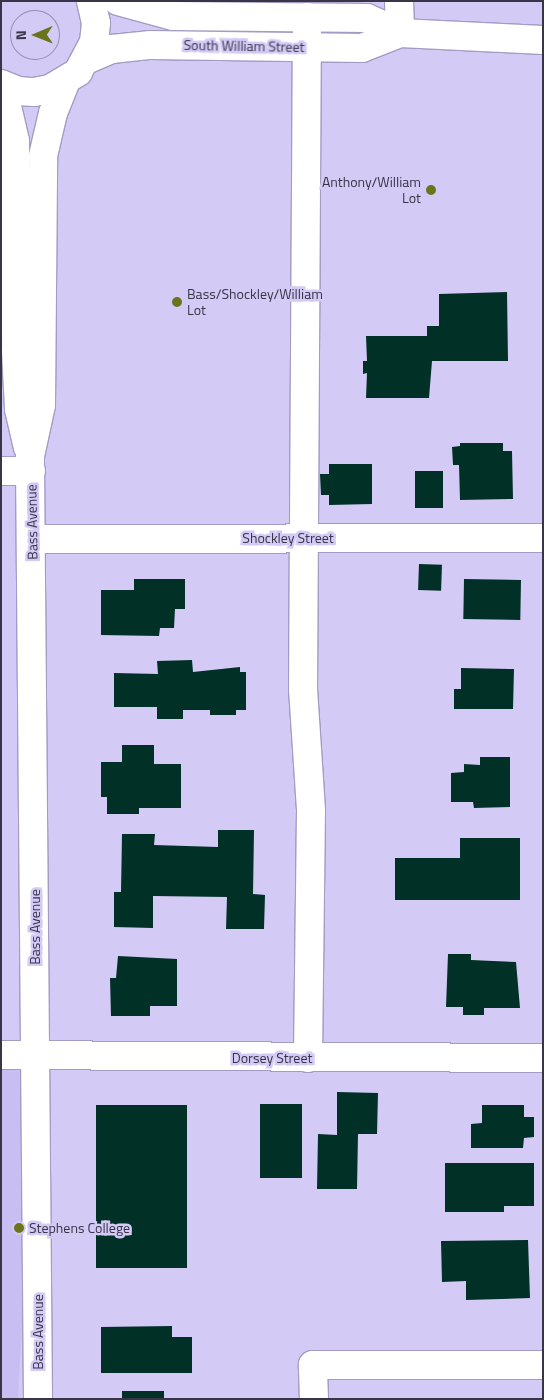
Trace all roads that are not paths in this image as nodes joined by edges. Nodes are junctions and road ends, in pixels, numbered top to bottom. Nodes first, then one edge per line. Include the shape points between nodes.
1 (91, 1) edge
2 (118, 1) edge
3 (399, 1) edge
4 (307, 17) junction
5 (400, 33) junction
6 (543, 40) edge
7 (307, 47) junction
8 (88, 59) junction
9 (65, 83) junction
10 (2, 84) edge
11 (30, 464) junction
12 (1, 471) edge
13 (306, 538) junction
14 (543, 538) edge
15 (32, 539) junction
16 (1, 1055) edge
17 (36, 1058) junction
18 (308, 1058) junction
19 (543, 1058) edge
20 (543, 1365) edge
21 (38, 1399) edge
22 (314, 1399) edge

1 - 8 street via 96,23
2 - 4 street, South William Street via 173,16
3 - 5 street
4 - 5 street, South William Street via 367,18
4 - 7 street
5 - 6 street, South William Street
5 - 7 street, South William Street via 362,48
7 - 8 street, South William Street via 151,45 112,49
7 - 13 street
8 - 9 street
9 - 10 street via 34,92
9 - 11 street, Bass Avenue via 53,113 43,156 40,405
10 - 11 street, Bass Avenue via 15,141 18,399
11 - 12 street
11 - 15 street, Bass Avenue
13 - 14 street, Shockley Street
13 - 15 street, Shockley Street
13 - 18 street via 304,689 311,811
15 - 17 street, Bass Avenue
16 - 17 street, Dorsey Street
17 - 18 street, Dorsey Street
17 - 21 street, Bass Avenue
18 - 19 street, Dorsey Street
20 - 22 street via 313,1365

